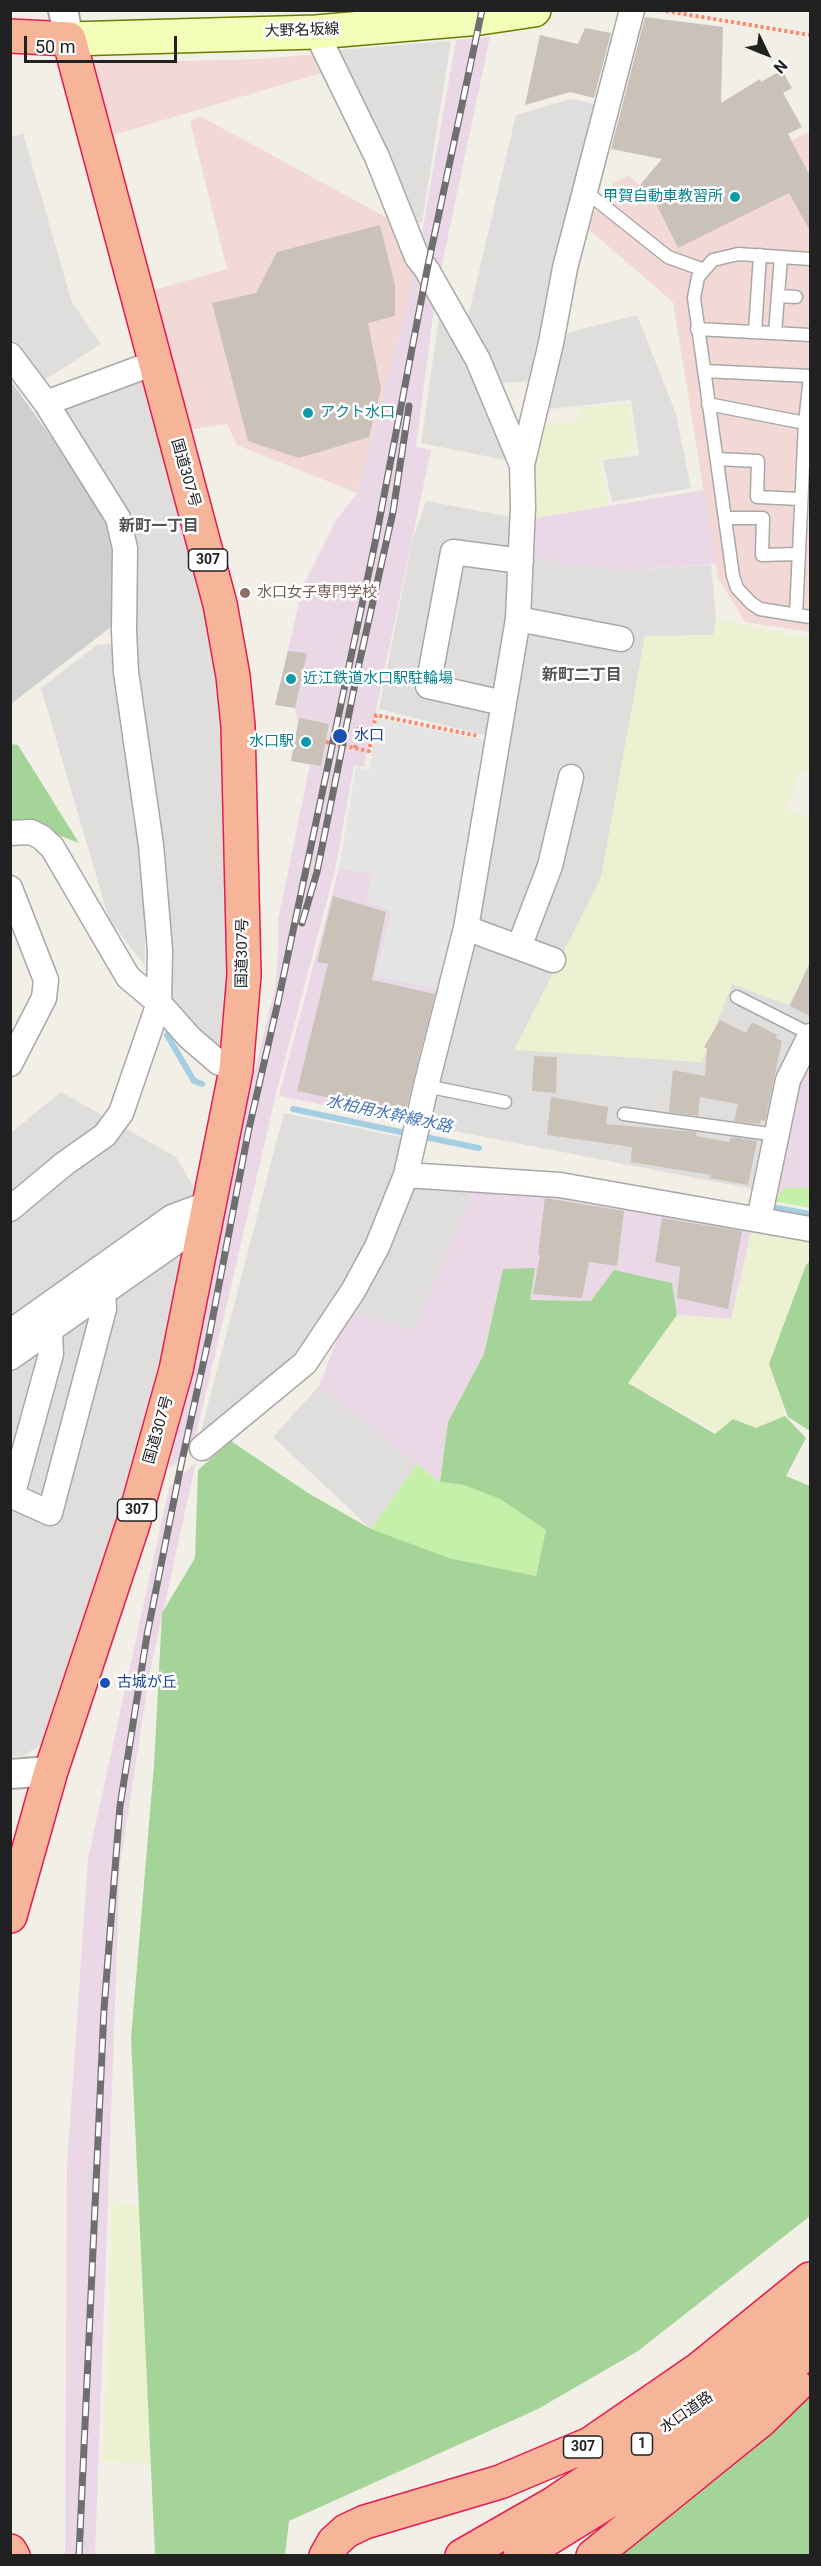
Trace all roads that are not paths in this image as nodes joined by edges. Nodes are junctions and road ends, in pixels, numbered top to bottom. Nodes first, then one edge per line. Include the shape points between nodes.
1 (534, 10) edge
2 (632, 10) edge
3 (66, 25) edge
4 (316, 32) junction
5 (10, 36) edge
6 (585, 191) junction
7 (760, 255) junction
8 (781, 257) junction
9 (810, 259) edge
10 (704, 270) junction
11 (778, 296) junction
12 (796, 297) dead end
13 (698, 329) junction
14 (755, 332) junction
15 (775, 333) junction
16 (810, 335) edge
17 (10, 355) edge
18 (154, 363) junction
19 (704, 371) junction
20 (810, 377) edge
21 (46, 403) junction
22 (708, 404) junction
23 (808, 424) edge
24 (717, 459) junction
25 (522, 465) junction
26 (800, 499) junction
27 (726, 518) junction
28 (797, 554) junction
29 (521, 561) junction
30 (796, 615) junction
31 (810, 617) edge
32 (518, 620) junction
33 (621, 639) dead end
34 (503, 703) junction
35 (571, 777) dead end
36 (10, 833) edge
37 (10, 888) edge
38 (466, 928) junction
39 (519, 947) junction
40 (553, 960) dead end
41 (737, 997) dead end
42 (159, 1003) junction
43 (810, 1035) edge
44 (10, 1064) edge
45 (236, 1070) junction
46 (426, 1086) junction
47 (505, 1102) dead end
48 (624, 1114) dead end
49 (777, 1135) junction
50 (406, 1175) junction
51 (210, 1203) junction
52 (10, 1209) edge
53 (759, 1219) junction
54 (810, 1229) edge
55 (104, 1291) junction
56 (50, 1330) junction
57 (10, 1332) edge
58 (10, 1358) edge
59 (202, 1448) dead end
60 (51, 1772) junction
61 (10, 1774) edge
62 (10, 1916) edge
63 (810, 2279) edge
64 (810, 2315) edge
65 (810, 2350) edge
66 (810, 2372) edge
67 (10, 2551) edge
68 (14, 2556) edge
69 (326, 2556) edge
70 (462, 2556) edge
71 (520, 2556) edge
72 (593, 2556) edge

1 - 4 main road, 大野名坂線
2 - 6 street
3 - 4 main road, 大野名坂線
3 - 5 highway
3 - 18 highway, 国道307号 / 307
4 - 25 street via 377,157 417,257 461,328
6 - 10 lane via 668,257
6 - 25 street
7 - 8 lane
7 - 10 lane via 738,254 712,260
7 - 14 lane
8 - 9 lane
8 - 11 lane
10 - 13 lane via 698,277 693,298
11 - 12 lane
11 - 15 lane
13 - 14 lane
13 - 19 lane
14 - 15 lane
15 - 16 lane
17 - 21 street
18 - 21 street
18 - 45 highway, 国道307号 / 307 via 220,604 233,676 238,726 244,975
19 - 20 lane
19 - 22 lane
20 - 23 lane
21 - 42 street via 118,518 125,548 126,672 159,918
22 - 23 lane
22 - 24 lane
23 - 26 lane
24 - 26 lane via 758,461 757,497
24 - 27 lane
25 - 29 street
26 - 28 lane
27 - 28 lane via 763,518 762,555
27 - 30 lane via 734,576 743,596 760,609
28 - 30 lane
29 - 32 street
29 - 34 street via 453,552 428,686
30 - 31 lane
32 - 33 street
32 - 34 street
34 - 38 street
35 - 39 street via 550,866
36 - 42 street via 31,832 52,847 128,976
37 - 44 street via 46,980 44,998
38 - 39 street
38 - 46 street
39 - 40 street
41 - 43 lane
42 - 45 street via 189,1037 218,1062
42 - 52 street via 120,1113 105,1135
43 - 49 street via 788,1080
45 - 51 highway, 国道307号 / 307
46 - 47 lane
46 - 50 street
48 - 49 lane
49 - 53 street
50 - 53 street via 560,1185
50 - 59 street via 377,1247 305,1363
51 - 55 street via 186,1235
51 - 57 street via 172,1217
51 - 60 highway, 国道307号 / 307 via 176,1370 133,1524
53 - 54 street
55 - 56 street
55 - 56 street via 104,1309 50,1513 12,1496 51,1354
56 - 58 street
60 - 61 street
60 - 62 highway, 国道307号 / 307
63 - 69 highway, 307 via 699,2369 590,2444 500,2482 346,2530
64 - 70 highway, 水口道路 / 1 via 666,2428 553,2504
65 - 71 highway, 水口道路 / 1 via 686,2448
66 - 72 highway via 760,2421
67 - 68 highway

